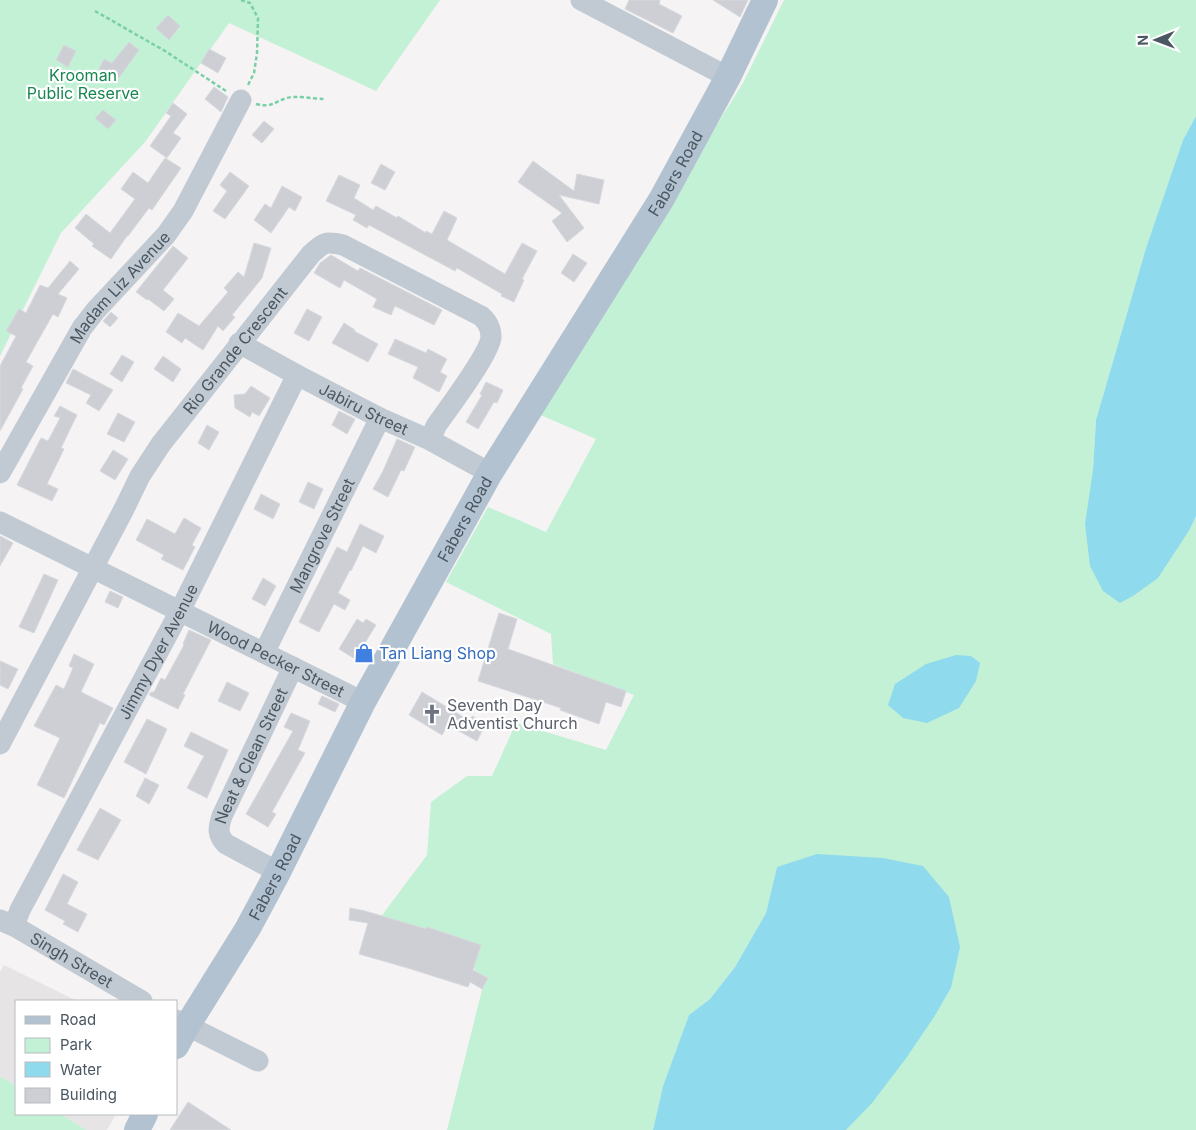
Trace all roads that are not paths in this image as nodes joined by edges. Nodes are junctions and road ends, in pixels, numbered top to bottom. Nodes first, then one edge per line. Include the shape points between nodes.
1 (581, 0) edge
2 (765, 0) edge
3 (728, 77) junction
4 (241, 100) road end
5 (239, 344) junction
6 (297, 375) junction
7 (380, 418) junction
8 (430, 440) junction
9 (0, 473) edge
10 (490, 473) junction
11 (0, 522) edge
12 (93, 568) junction
13 (180, 611) junction
14 (264, 653) junction
15 (293, 667) junction
16 (363, 702) junction
17 (0, 744) edge
18 (278, 872) junction
19 (7, 923) edge
20 (140, 1000) edge
21 (180, 1031) edge
22 (258, 1061) dead end
23 (144, 1115) edge
24 (137, 1130) edge

1 - 3 street
2 - 3 main road, Fabers Road
3 - 10 main road, Fabers Road via 661,200
4 - 9 street, Madam Liz Avenue via 183,211 82,328
5 - 6 street, Jabiru Street
5 - 8 street, Rio Grande Crescent via 320,245 327,242 344,244 481,316 491,329 488,348
5 - 12 street, Rio Grande Crescent via 145,468
6 - 7 street, Jabiru Street
6 - 13 street, Jimmy Dyer Avenue
7 - 8 street, Jabiru Street
7 - 14 street, Mangrove Street
8 - 10 street, Jabiru Street
10 - 16 main road, Fabers Road
11 - 12 street, Wood Pecker Street
12 - 13 street, Wood Pecker Street
12 - 17 street, Rio Grande Crescent
13 - 14 street, Wood Pecker Street
13 - 19 street, Jimmy Dyer Avenue via 24,902
14 - 15 street, Wood Pecker Street
15 - 16 street, Wood Pecker Street
15 - 18 street, Neat & Clean Street via 222,816 218,831 226,844
16 - 18 main road, Fabers Road
18 - 21 main road, Fabers Road via 248,928
19 - 20 street, Singh Street
21 - 22 street
23 - 24 main road

